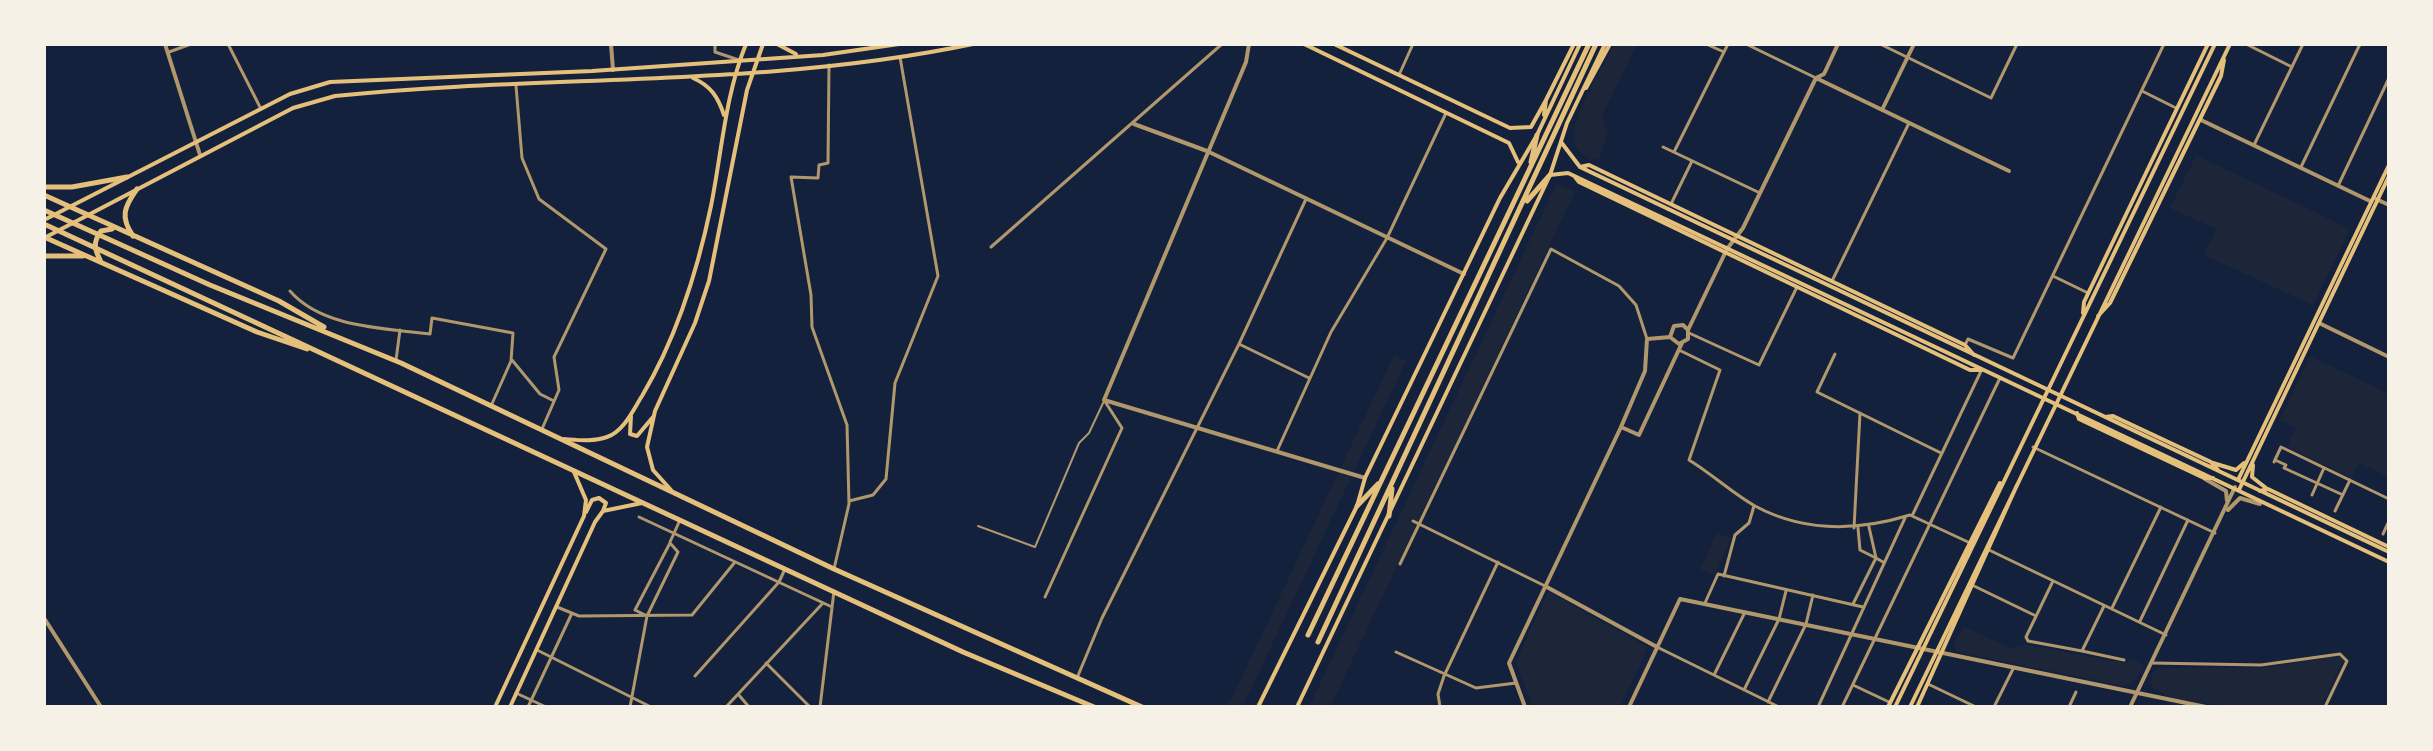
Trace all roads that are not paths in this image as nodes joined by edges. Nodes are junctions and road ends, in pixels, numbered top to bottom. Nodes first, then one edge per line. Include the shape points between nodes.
1 (165, 44) edge
2 (191, 44) edge
3 (228, 44) edge
4 (611, 44) edge
5 (715, 44) edge
6 (746, 44) edge
7 (763, 44) edge
8 (777, 44) edge
9 (899, 44) edge
10 (973, 44) edge
11 (1222, 44) edge
12 (1249, 44) edge
13 (1304, 44) edge
14 (1336, 44) edge
15 (1413, 44) edge
16 (1574, 44) edge
17 (1580, 44) edge
18 (1589, 44) edge
19 (1596, 44) edge
20 (1607, 44) edge
21 (1706, 44) edge
22 (1728, 44) edge
23 (1746, 44) edge
24 (1838, 44) edge
25 (1880, 44) edge
26 (1914, 44) edge
27 (2017, 44) edge
28 (2164, 44) edge
29 (2208, 44) edge
30 (2215, 44) edge
31 (2230, 44) edge
32 (2246, 44) edge
33 (2303, 44) edge
34 (2360, 44) edge
35 (1724, 52) junction
36 (168, 53) junction
37 (2225, 55) junction
38 (803, 56) junction
39 (900, 57) junction
40 (1331, 57) junction
41 (1907, 57) junction
42 (759, 59) junction
43 (739, 60) junction
44 (829, 65) junction
45 (2292, 67) junction
46 (613, 70) junction
47 (755, 72) junction
48 (735, 73) junction
49 (1399, 75) junction
50 (691, 76) junction
51 (1816, 78) junction
52 (2389, 78) edge
53 (516, 86) junction
54 (1393, 87) junction
55 (2142, 91) junction
56 (1580, 96) junction
57 (1452, 100) junction
58 (1546, 100) junction
59 (2176, 108) junction
60 (261, 109) junction
61 (1882, 110) junction
62 (1446, 113) junction
63 (725, 118) junction
64 (2201, 120) junction
65 (1544, 122) junction
66 (1909, 123) junction
67 (1134, 124) junction
68 (1537, 135) junction
69 (196, 142) junction
70 (1561, 142) junction
71 (2254, 145) junction
72 (1663, 147) dead end
73 (1207, 151) junction
74 (1674, 152) junction
75 (200, 155) junction
76 (1692, 161) junction
77 (1518, 162) junction
78 (2389, 165) edge
79 (1580, 167) junction
80 (2300, 168) junction
81 (1529, 171) junction
82 (2009, 171) dead end
83 (1550, 175) junction
84 (1574, 175) junction
85 (2389, 176) edge
86 (127, 177) junction
87 (2338, 186) junction
88 (44, 187) edge
89 (137, 189) junction
90 (1760, 193) junction
91 (44, 195) edge
92 (1306, 199) junction
93 (2376, 199) junction
94 (2370, 201) junction
95 (1671, 204) junction
96 (1524, 205) junction
97 (2389, 205) edge
98 (69, 207) junction
99 (1633, 208) junction
100 (1643, 209) junction
101 (44, 210) edge
102 (87, 215) junction
103 (1650, 217) junction
104 (44, 222) edge
105 (117, 229) junction
106 (134, 237) junction
107 (1734, 237) junction
108 (44, 238) edge
109 (1387, 238) junction
110 (991, 247) dead end
111 (1726, 251) junction
112 (44, 256) edge
113 (87, 256) junction
114 (101, 263) junction
115 (1464, 274) junction
116 (2053, 276) junction
117 (1832, 281) junction
118 (1797, 287) junction
119 (290, 291) dead end
120 (2088, 293) junction
121 (1862, 302) junction
122 (1879, 304) junction
123 (1890, 315) junction
124 (2083, 316) junction
125 (2094, 321) junction
126 (2318, 322) junction
127 (400, 330) junction
128 (1688, 331) junction
129 (339, 336) junction
130 (1670, 337) junction
131 (1647, 339) junction
132 (1682, 343) junction
133 (1239, 344) junction
134 (1965, 345) junction
135 (1679, 350) junction
136 (1835, 354) dead end
137 (1975, 356) junction
138 (330, 357) junction
139 (2389, 357) edge
140 (396, 360) junction
141 (512, 360) junction
142 (1982, 369) junction
143 (1309, 378) junction
144 (2000, 378) junction
145 (2046, 390) junction
146 (2058, 396) junction
147 (2042, 397) junction
148 (1104, 400) junction
149 (554, 401) junction
150 (2054, 403) junction
151 (491, 406) junction
152 (633, 410) junction
153 (1860, 413) junction
154 (2077, 413) junction
155 (655, 414) junction
156 (2102, 417) junction
157 (1621, 427) junction
158 (1197, 428) junction
159 (541, 430) junction
160 (558, 438) junction
161 (2033, 447) junction
162 (1277, 451) junction
163 (2255, 452) junction
164 (1941, 453) junction
165 (2211, 462) junction
166 (2010, 467) junction
167 (2324, 468) junction
168 (573, 470) junction
169 (2219, 472) junction
170 (1365, 478) junction
171 (2204, 478) junction
172 (2216, 479) junction
173 (1381, 480) junction
174 (2350, 480) junction
175 (2240, 482) junction
176 (2317, 483) junction
177 (1392, 485) junction
178 (2237, 488) junction
179 (2268, 489) junction
180 (2260, 491) junction
181 (675, 495) junction
182 (2312, 495) dead end
183 (2343, 495) junction
184 (2389, 499) edge
185 (849, 501) junction
186 (2231, 501) junction
187 (643, 503) junction
188 (2260, 504) dead end
189 (1357, 506) junction
190 (1754, 506) junction
191 (2161, 507) junction
192 (603, 511) junction
193 (2335, 511) dead end
194 (584, 516) junction
195 (1389, 516) junction
196 (1909, 516) junction
197 (639, 517) dead end
198 (680, 520) junction
199 (2188, 520) junction
200 (1413, 521) dead end
201 (2389, 521) edge
202 (2220, 522) junction
203 (1421, 524) junction
204 (1930, 525) junction
205 (978, 526) dead end
206 (1869, 527) junction
207 (1856, 528) junction
208 (674, 533) junction
209 (2215, 533) junction
210 (2383, 534) dead end
211 (1968, 542) junction
212 (670, 543) junction
213 (1987, 550) junction
214 (2389, 550) edge
215 (1876, 558) junction
216 (735, 562) junction
217 (1498, 562) junction
218 (1884, 562) junction
219 (2389, 562) edge
220 (1400, 564) dead end
221 (785, 569) junction
222 (834, 569) junction
223 (1724, 576) junction
224 (2053, 581) junction
225 (779, 582) junction
226 (1545, 586) junction
227 (1974, 586) junction
228 (1786, 590) junction
229 (834, 591) junction
230 (1813, 595) junction
231 (1045, 597) dead end
232 (823, 603) junction
233 (1704, 604) junction
234 (1853, 604) junction
235 (2104, 605) junction
236 (557, 607) junction
237 (832, 607) junction
238 (1863, 607) junction
239 (2112, 609) junction
240 (1745, 612) junction
241 (572, 613) junction
242 (647, 616) junction
243 (2036, 616) junction
244 (44, 618) edge
245 (1779, 619) junction
246 (2139, 622) junction
247 (1806, 624) junction
248 (1854, 634) junction
249 (1308, 635) dead end
250 (2166, 635) junction
251 (1876, 639) junction
252 (1318, 642) dead end
253 (1657, 647) junction
254 (1917, 647) junction
255 (1923, 649) junction
256 (537, 650) junction
257 (1936, 651) junction
258 (2082, 651) junction
259 (1396, 652) dead end
260 (1943, 653) junction
261 (2124, 660) dead end
262 (766, 663) junction
263 (2152, 663) junction
264 (2013, 669) junction
265 (1714, 675) junction
266 (695, 676) dead end
267 (1444, 676) junction
268 (1077, 678) junction
269 (1516, 683) junction
270 (1928, 684) junction
271 (1853, 685) junction
272 (1744, 690) junction
273 (2076, 692) dead end
274 (516, 693) junction
275 (738, 694) junction
276 (2136, 694) junction
277 (630, 697) junction
278 (531, 701) junction
279 (1768, 702) junction
280 (1889, 705) edge
281 (101, 707) edge
282 (495, 707) edge
283 (510, 707) edge
284 (528, 707) edge
285 (546, 707) edge
286 (630, 707) edge
287 (651, 707) edge
288 (726, 707) edge
289 (749, 707) edge
290 (810, 707) edge
291 (820, 707) edge
292 (1094, 707) edge
293 (1142, 707) edge
294 (1258, 707) edge
295 (1297, 707) edge
296 (1440, 707) edge
297 (1525, 707) edge
298 (1629, 707) edge
299 (1779, 707) edge
300 (1818, 707) edge
301 (1842, 707) edge
302 (1895, 707) edge
303 (1910, 707) edge
304 (1917, 707) edge
305 (1976, 707) edge
306 (1994, 707) edge
307 (2069, 707) edge
308 (2130, 707) edge
309 (2206, 707) edge
310 (2325, 707) edge

1 - 36 street
2 - 36 street
3 - 60 street
4 - 46 street
5 - 43 street via 715,52
6 - 43 main road
7 - 42 main road
8 - 38 main road
9 - 38 main road
10 - 39 main road
11 - 67 street
12 - 73 street
13 - 40 main road
14 - 40 main road
14 - 49 main road
15 - 49 street
16 - 58 main road
17 - 65 main road
18 - 81 main road
19 - 96 main road
20 - 56 main road
20 - 56 main road via 1593,80
21 - 35 street
22 - 35 street
23 - 51 street
24 - 51 street via 1824,74
25 - 41 street
26 - 41 street
27 - 41 street via 1991,98
28 - 55 street
29 - 59 main road
30 - 124 main road
31 - 37 main road
32 - 45 street
33 - 45 street
34 - 80 street
35 - 74 street
36 - 69 street
37 - 64 main road
37 - 125 main road
38 - 42 main road
39 - 44 main road
39 - 185 street via 938,276 895,383 886,479 873,495
40 - 54 main road
41 - 61 street
42 - 43 main road
42 - 47 main road
43 - 46 main road
43 - 48 main road
44 - 47 main road
44 - 185 street via 828,163 819,165 818,178 791,177 812,327 847,425
45 - 71 street
46 - 60 main road via 330,82
47 - 48 main road
47 - 155 main road via 709,281
48 - 50 main road
48 - 63 main road
49 - 54 main road
49 - 57 main road
50 - 53 main road
50 - 63 main road via 713,92
51 - 61 street
51 - 90 street
52 - 87 street
53 - 75 main road via 335,96 293,108
53 - 149 street via 522,158 539,199 606,249 554,357 559,390
54 - 62 main road
55 - 59 street
55 - 116 street
56 - 70 main road
57 - 58 main road via 1520,130 1531,127
57 - 62 main road
58 - 65 main road
59 - 120 main road
60 - 69 main road
61 - 66 street
62 - 77 main road via 1509,143
62 - 109 street
63 - 152 main road via 694,276 679,324
64 - 71 street
64 - 125 main road via 2110,303
65 - 68 main road
66 - 82 street
66 - 117 street
67 - 73 street
67 - 110 street
68 - 77 main road
68 - 81 main road
69 - 75 street
69 - 86 main road
70 - 79 main road
70 - 83 main road
71 - 80 street
72 - 74 street
73 - 92 street
73 - 148 street
74 - 76 street
75 - 89 main road
76 - 90 street
76 - 95 street
77 - 115 main road
78 - 94 main road
79 - 95 main road via 1589,165
79 - 107 main road
80 - 87 street
81 - 173 main road
83 - 84 main road
83 - 96 main road
83 - 195 main road
84 - 99 main road
84 - 100 main road
85 - 93 main road
86 - 88 main road
86 - 98 main road
87 - 94 street
89 - 102 main road
89 - 106 main road via 125,206 124,221
90 - 107 street
91 - 98 main road
92 - 109 street
92 - 133 street
93 - 97 street
93 - 126 main road
94 - 163 main road
95 - 107 main road
96 - 177 main road
98 - 102 main road
98 - 104 main road
99 - 100 main road
99 - 103 main road
100 - 103 main road
100 - 111 main road
101 - 129 main road
102 - 105 main road
102 - 108 main road
103 - 111 main road
104 - 138 main road
105 - 106 main road
105 - 114 main road via 96,237 94,249
106 - 129 main road via 279,301
107 - 111 street
107 - 117 main road
107 - 121 main road
108 - 113 main road
109 - 115 street
109 - 143 street
111 - 118 main road
111 - 128 street
111 - 142 main road
112 - 113 main road
113 - 114 main road
114 - 138 main road via 257,332
115 - 170 main road
116 - 120 street
116 - 134 street via 2013,358 1968,339
117 - 122 main road
118 - 128 street via 1759,365
118 - 142 main road via 1970,370
119 - 127 street via 304,308 318,314
120 - 124 main road
121 - 122 main road
121 - 123 main road
122 - 123 main road
122 - 134 main road
123 - 137 main road
124 - 145 main road
125 - 146 main road
126 - 139 street
126 - 163 main road
127 - 140 street
127 - 141 street via 430,334 432,318 513,333
128 - 130 street via 1680,324
128 - 132 street
129 - 140 main road
130 - 131 street
130 - 132 street
131 - 157 street via 1645,371
131 - 203 street via 1636,305 1619,286 1551,249
132 - 135 street
133 - 143 street
133 - 158 street
134 - 137 main road
135 - 157 street via 1639,435
135 - 190 street via 1720,370 1689,460
136 - 153 street via 1817,392
137 - 145 main road
138 - 168 main road
140 - 151 main road
141 - 149 street via 540,394
141 - 151 street
142 - 144 main road
142 - 164 street
143 - 162 street
144 - 147 main road
144 - 204 street
145 - 146 main road
145 - 147 main road
146 - 150 main road
146 - 156 main road
147 - 150 main road
147 - 166 main road
148 - 158 street
148 - 205 street via 1079,443 1035,547
148 - 231 street via 1122,428
149 - 159 street
150 - 154 main road
150 - 161 main road
151 - 159 main road
152 - 155 main road via 628,426 637,436
152 - 160 main road via 609,437
153 - 164 street
153 - 207 street
154 - 171 main road via 2079,419
154 - 172 main road
155 - 181 main road via 647,447 653,470
156 - 165 main road via 2113,416
156 - 169 main road
157 - 226 street
158 - 162 street
158 - 268 street
159 - 160 main road
160 - 181 main road
161 - 191 street
161 - 213 main road
162 - 170 street
163 - 165 main road via 2236,470
163 - 175 main road
163 - 179 main road via 2252,477
164 - 196 street
165 - 169 main road
166 - 211 main road
166 - 255 main road
167 - 174 street
167 - 176 street
167 - 176 street via 2281,447 2275,461
168 - 187 main road
168 - 194 main road via 582,484
169 - 175 main road
170 - 189 main road
171 - 172 main road
171 - 202 street via 2226,491
172 - 178 main road
173 - 189 main road
173 - 249 main road
174 - 183 street
174 - 184 street
175 - 178 main road
175 - 180 main road
176 - 182 street
176 - 183 street
177 - 195 main road
177 - 252 main road
178 - 186 street
178 - 219 main road
179 - 180 main road
179 - 214 main road
180 - 214 main road
181 - 222 main road
183 - 193 street
185 - 222 street
186 - 188 street via 2247,498
186 - 202 street
187 - 192 main road
187 - 198 main road
189 - 294 main road
190 - 207 street via 1804,524
190 - 223 street via 1749,523 1735,535
191 - 199 street
191 - 239 street
192 - 194 main road via 606,503 599,498 592,500
192 - 236 main road
194 - 282 main road
195 - 295 main road
196 - 204 street
196 - 206 street
196 - 218 street
197 - 208 street
198 - 208 street
198 - 221 main road
199 - 209 street
199 - 246 street
200 - 203 street
201 - 210 street
202 - 209 street
203 - 217 street
203 - 220 street
204 - 211 street
204 - 251 street
206 - 207 street
206 - 215 street
207 - 215 street via 1860,550
208 - 212 street
208 - 216 street
209 - 250 street
211 - 254 main road
212 - 242 street via 678,552
212 - 242 street via 635,610
213 - 224 street
213 - 227 main road
213 - 257 main road
215 - 218 street
215 - 234 street
216 - 225 street
216 - 242 street via 692,615
217 - 226 street
217 - 267 street
218 - 238 street
221 - 225 street
221 - 229 main road
222 - 268 main road
223 - 228 street
223 - 233 street via 1718,574
224 - 235 street
224 - 243 street
225 - 232 street
225 - 266 street
226 - 253 street
226 - 269 street via 1509,663
227 - 243 street
227 - 260 main road
228 - 230 street
228 - 245 street
229 - 237 street
229 - 292 main road
230 - 234 street
230 - 247 street
232 - 237 street
232 - 262 street
233 - 240 street
233 - 253 street via 1680,599
234 - 238 street
235 - 239 street
235 - 258 street
236 - 241 street
236 - 256 main road
237 - 291 street
238 - 248 street
239 - 246 street
240 - 245 street
240 - 265 street
241 - 242 street
241 - 278 street
242 - 277 street
243 - 258 street via 2028,641
244 - 281 street
245 - 247 street
245 - 272 street
246 - 250 street
247 - 248 street
247 - 279 street
248 - 251 street
248 - 300 street
250 - 263 street
251 - 254 street
251 - 271 street
253 - 265 street
253 - 298 street
254 - 255 street
254 - 280 main road
255 - 257 street
255 - 302 main road
256 - 274 main road
256 - 277 street
257 - 260 street
257 - 303 main road
258 - 261 street
259 - 267 street
260 - 264 street
260 - 270 main road
262 - 275 street
262 - 290 street
263 - 276 street
263 - 310 street via 2261,665 2340,654 2347,661
264 - 276 street
264 - 306 street
265 - 272 street
267 - 269 street via 1487,689
267 - 296 street
268 - 293 main road
269 - 297 street
270 - 304 main road
270 - 305 street
271 - 280 street
271 - 301 street
272 - 279 street
273 - 307 street
274 - 278 street
274 - 283 main road
275 - 288 street
275 - 289 street
276 - 308 street
276 - 309 street
277 - 286 street
277 - 287 street
278 - 284 street
278 - 285 street
279 - 299 street

